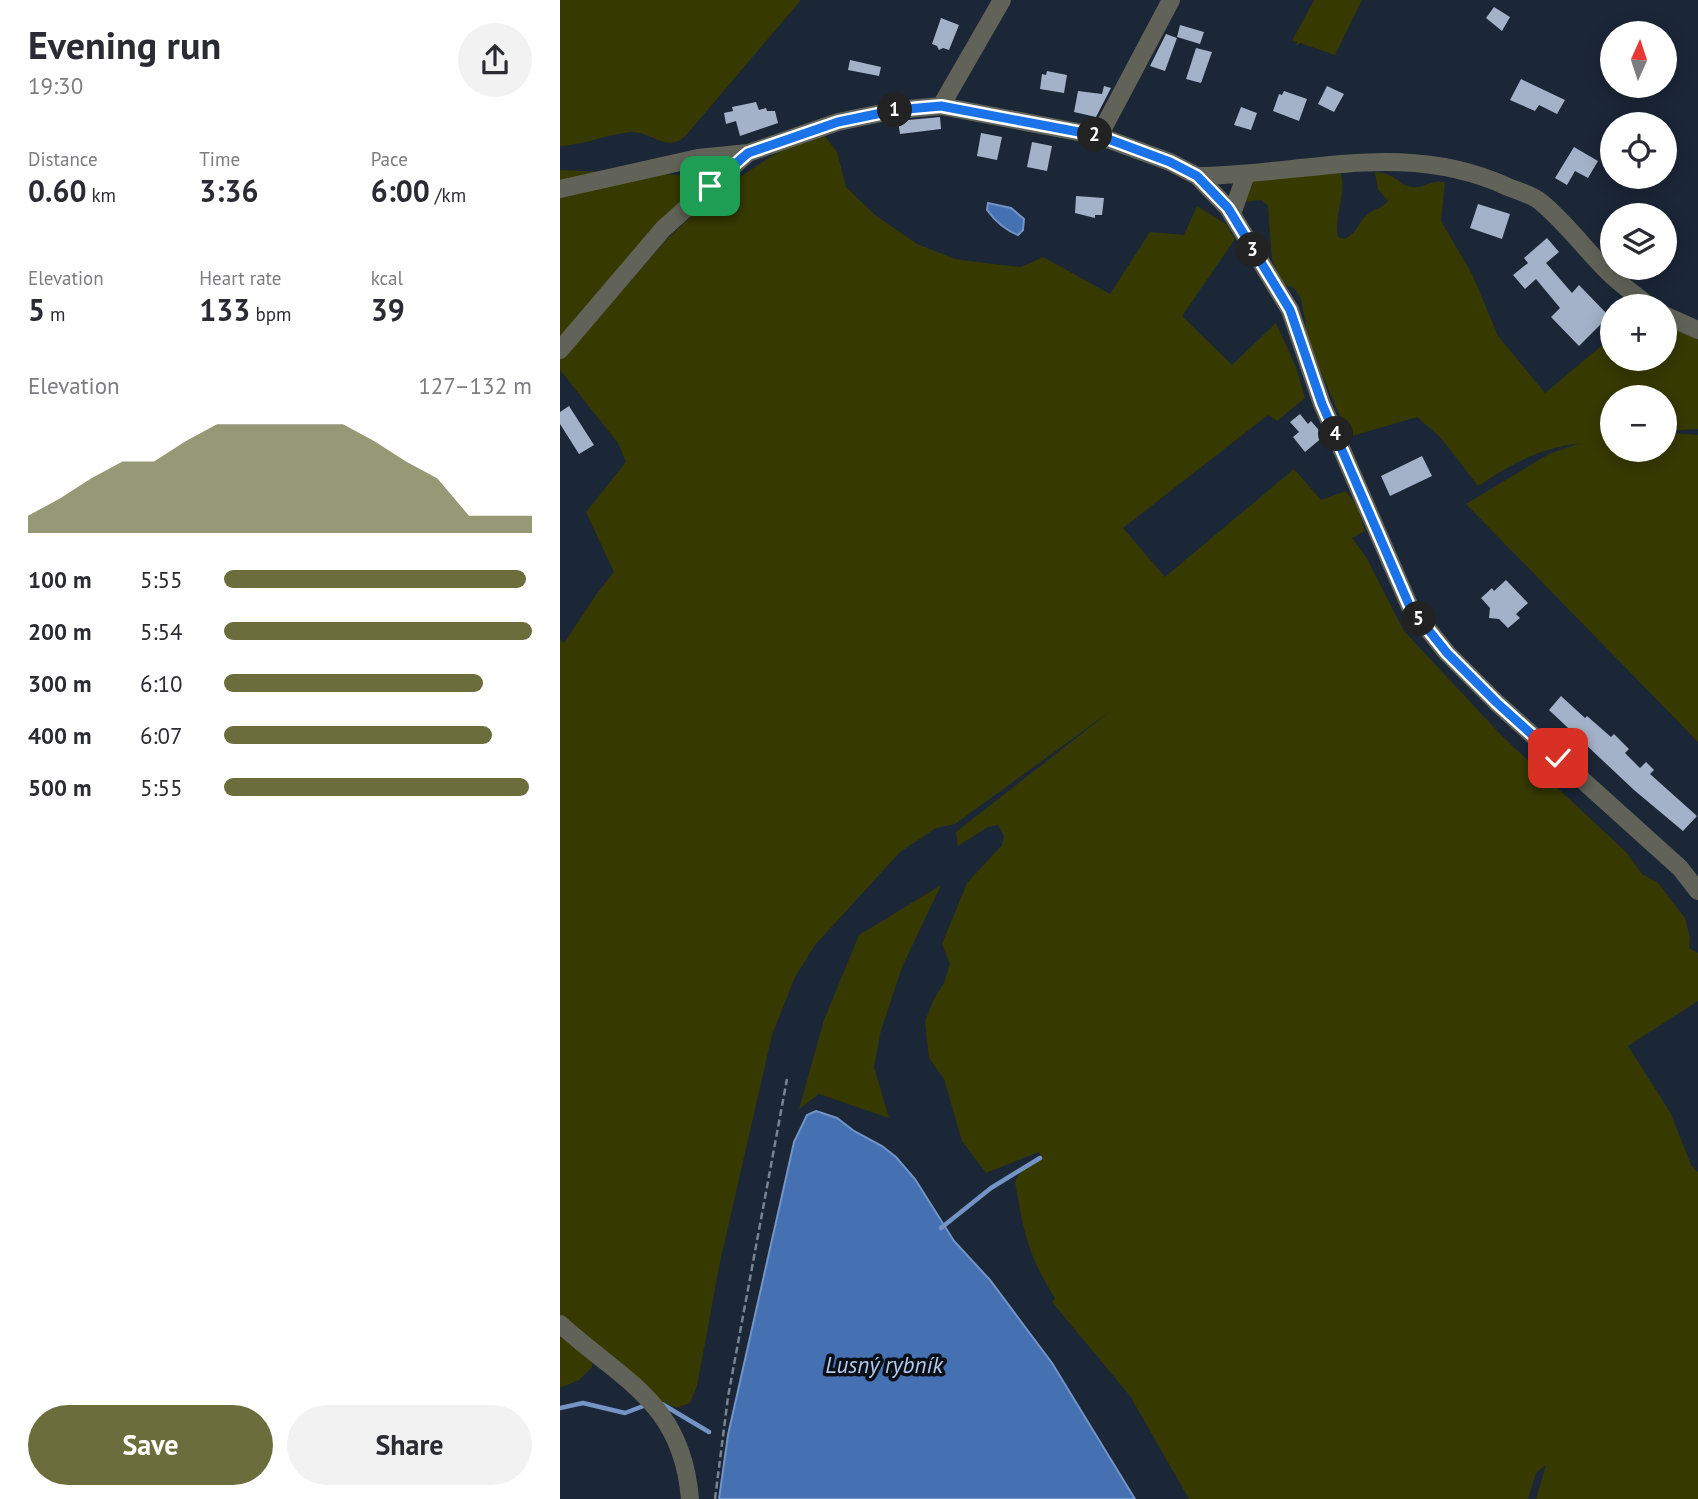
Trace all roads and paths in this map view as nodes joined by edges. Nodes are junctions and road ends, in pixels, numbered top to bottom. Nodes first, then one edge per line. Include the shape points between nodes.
1 (1002, 0) edge
2 (1171, 0) edge
3 (941, 106) junction
4 (1100, 136) junction
5 (748, 153) junction
6 (698, 158) junction
7 (1246, 174) junction
8 (1197, 176) junction
9 (710, 186) junction
10 (560, 189) edge
11 (1231, 214) junction
12 (1635, 294) edge
13 (1677, 321) edge
14 (1698, 330) edge
15 (560, 350) edge
16 (1698, 891) edge
17 (787, 1079) dead end
18 (560, 1324) edge
19 (690, 1499) edge
20 (715, 1499) edge

1 - 3 street
2 - 4 street
3 - 4 street
3 - 5 street via 838,122
4 - 8 street
5 - 6 street
5 - 9 street
6 - 9 street
6 - 10 street
7 - 8 street
7 - 11 street
7 - 12 street via 1394,160 1478,173 1540,201
8 - 11 street
9 - 15 street via 663,229
11 - 16 street via 1290,310 1322,404 1410,607 1497,703 1680,868
13 - 14 street
17 - 20 path via 728,1397
18 - 19 street via 654,1405 681,1447

